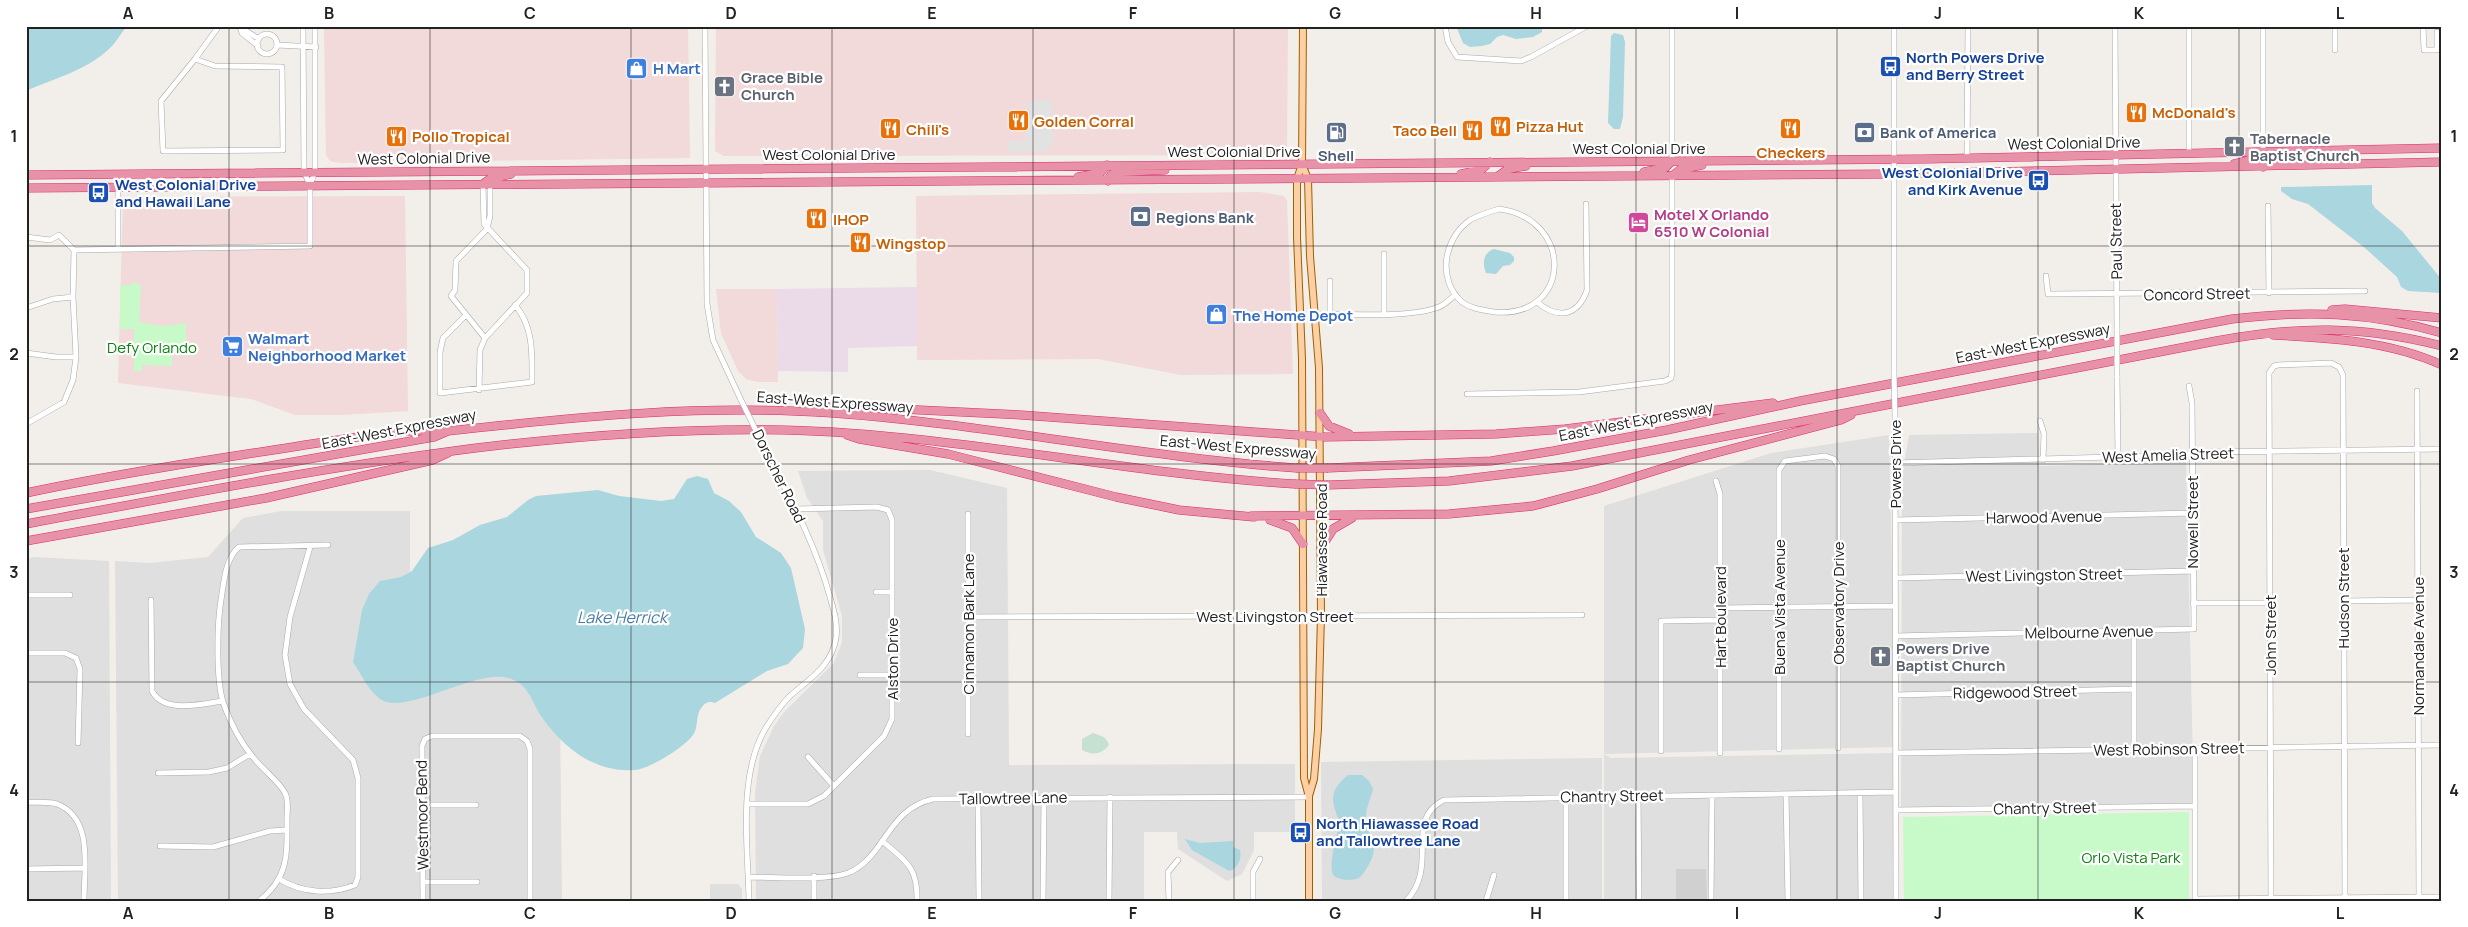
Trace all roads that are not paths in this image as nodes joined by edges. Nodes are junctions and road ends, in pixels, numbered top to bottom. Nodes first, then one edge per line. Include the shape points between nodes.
1 (219, 26) edge
2 (239, 26) edge
3 (303, 26) edge
4 (315, 26) edge
5 (705, 26) edge
6 (1303, 26) edge
7 (1446, 26) edge
8 (1587, 26) edge
9 (1672, 26) edge
10 (1894, 26) edge
11 (1968, 26) edge
12 (2115, 26) edge
13 (2189, 26) edge
14 (2263, 26) edge
15 (2336, 26) edge
16 (2423, 26) edge
17 (2437, 32) dead end
18 (259, 39) junction
19 (277, 45) junction
20 (258, 46) junction
21 (303, 46) junction
22 (316, 47) junction
23 (2335, 50) dead end
24 (195, 59) junction
25 (2442, 148) edge
26 (2304, 151) junction
27 (2263, 152) junction
28 (2189, 154) junction
29 (2116, 156) junction
30 (1967, 159) junction
31 (1894, 160) junction
32 (1672, 161) junction
33 (1724, 161) junction
34 (1490, 162) junction
35 (1545, 162) junction
36 (2442, 162) edge
37 (1302, 164) junction
38 (1107, 165) junction
39 (1180, 165) junction
40 (923, 167) junction
41 (2263, 167) junction
42 (705, 168) junction
43 (2218, 168) junction
44 (486, 171) junction
45 (528, 171) junction
46 (2116, 171) junction
47 (304, 172) junction
48 (316, 172) junction
49 (149, 174) junction
50 (1894, 174) junction
51 (26, 175) edge
52 (1620, 176) junction
53 (1672, 176) junction
54 (1497, 177) junction
55 (1297, 178) junction
56 (1308, 178) junction
57 (1442, 178) junction
58 (1059, 180) junction
59 (1108, 181) junction
60 (922, 182) junction
61 (705, 183) junction
62 (445, 184) junction
63 (487, 184) junction
64 (310, 185) junction
65 (118, 187) junction
66 (26, 188) edge
67 (1586, 204) dead end
68 (2268, 206) dead end
69 (487, 229) junction
70 (26, 238) edge
71 (118, 248) junction
72 (74, 250) junction
73 (1384, 254) dead end
74 (2046, 276) dead end
75 (1330, 281) dead end
76 (2365, 291) dead end
77 (2269, 293) junction
78 (1455, 295) junction
79 (2117, 295) junction
80 (73, 297) junction
81 (1537, 302) junction
82 (515, 305) junction
83 (26, 308) edge
84 (2300, 312) junction
85 (1316, 314) junction
86 (1330, 314) junction
87 (1384, 314) junction
88 (466, 315) junction
89 (2442, 318) edge
90 (2442, 333) edge
91 (2256, 334) junction
92 (485, 338) junction
93 (2442, 346) edge
94 (26, 353) edge
95 (76, 357) junction
96 (2442, 365) edge
97 (2270, 370) joint
98 (2189, 386) dead end
99 (479, 390) junction
100 (2416, 391) dead end
101 (1467, 394) dead end
102 (1800, 401) junction
103 (796, 411) junction
104 (1857, 412) junction
105 (1320, 413) junction
106 (2040, 421) dead end
107 (26, 424) edge
108 (448, 431) junction
109 (843, 433) junction
110 (1303, 435) junction
111 (1320, 436) junction
112 (1358, 436) junction
113 (2442, 449) edge
114 (2417, 450) junction
115 (452, 451) junction
116 (2342, 451) junction
117 (2269, 452) junction
118 (2192, 454) junction
119 (2118, 457) junction
120 (2043, 460) junction
121 (1895, 463) junction
122 (1780, 466) joint
123 (1716, 481) dead end
124 (26, 493) edge
125 (795, 509) junction
126 (26, 510) edge
127 (2193, 513) junction
128 (968, 514) dead end
129 (1251, 516) junction
130 (1357, 516) junction
131 (1303, 517) junction
132 (1321, 517) junction
133 (1895, 520) junction
134 (26, 524) edge
135 (26, 542) edge
136 (1303, 544) junction
137 (328, 545) dead end
138 (310, 547) junction
139 (1321, 548) junction
140 (2193, 571) junction
141 (1895, 578) junction
142 (876, 592) dead end
143 (891, 592) junction
144 (26, 595) edge
145 (70, 595) dead end
146 (151, 600) dead end
147 (2418, 600) junction
148 (2344, 601) junction
149 (2270, 602) junction
150 (2193, 603) junction
151 (1895, 606) junction
152 (1778, 607) junction
153 (1838, 607) junction
154 (1720, 608) junction
155 (1303, 615) junction
156 (1321, 615) junction
157 (1582, 615) dead end
158 (968, 617) junction
159 (1719, 620) junction
160 (2194, 629) joint
161 (2134, 631) junction
162 (1896, 636) junction
163 (26, 653) edge
164 (860, 674) dead end
165 (893, 675) junction
166 (2134, 689) junction
167 (1896, 695) junction
168 (223, 701) junction
169 (968, 734) dead end
170 (78, 743) dead end
171 (2442, 745) edge
172 (2419, 746) junction
173 (2344, 747) junction
174 (1779, 748) dead end
175 (1838, 748) dead end
176 (2270, 748) junction
177 (2194, 749) junction
178 (2134, 750) junction
179 (1662, 751) dead end
180 (1720, 753) dead end
181 (1896, 753) junction
182 (250, 754) junction
183 (808, 757) dead end
184 (158, 773) dead end
185 (834, 786) junction
186 (1896, 792) junction
187 (1860, 793) junction
188 (1786, 794) junction
189 (1712, 795) junction
190 (1638, 796) junction
191 (1110, 797) junction
192 (1309, 797) junction
193 (1566, 797) junction
194 (1044, 798) junction
195 (978, 799) junction
196 (26, 802) edge
197 (748, 804) junction
198 (422, 805) junction
199 (476, 805) dead end
200 (2194, 806) junction
201 (1896, 810) junction
202 (287, 830) junction
203 (882, 840) junction
204 (160, 846) dead end
205 (1260, 859) dead end
206 (1178, 860) dead end
207 (84, 868) junction
208 (26, 869) edge
209 (1494, 875) dead end
210 (814, 876) junction
211 (748, 877) junction
212 (279, 879) junction
213 (423, 882) junction
214 (477, 882) dead end
215 (2442, 897) edge
216 (2345, 899) edge
217 (2419, 899) edge
218 (2195, 900) edge
219 (2271, 900) edge
220 (84, 901) edge
221 (259, 901) edge
222 (423, 901) edge
223 (530, 901) edge
224 (749, 901) edge
225 (814, 901) edge
226 (917, 901) edge
227 (979, 901) edge
228 (1043, 901) edge
229 (1109, 901) edge
230 (1169, 901) edge
231 (1254, 901) edge
232 (1309, 901) edge
233 (1406, 901) edge
234 (1486, 901) edge
235 (1566, 901) edge
236 (1639, 901) edge
237 (1711, 901) edge
238 (1788, 901) edge
239 (1861, 901) edge
240 (1896, 901) edge

1 - 24 street
2 - 18 street
2 - 20 street via 242,33
3 - 21 street
4 - 22 street
5 - 42 street, Dorscher Road
6 - 37 main road, Hiawassee Road
7 - 8 street via 1448,42 1457,58 1521,60 1531,58
9 - 32 street
10 - 31 street, Powers Drive
11 - 30 street
12 - 29 street, Paul Street
13 - 28 street
14 - 27 street
15 - 23 street
16 - 17 street via 2424,50 2437,50
18 - 19 street via 270,35 276,39
18 - 20 street
19 - 20 street via 268,54
19 - 21 street
21 - 22 street
21 - 47 street
22 - 48 street
24 - 24 street via 162,101 163,151 283,150 282,67 215,66
25 - 26 highway, West Colonial Drive
26 - 27 highway, West Colonial Drive
26 - 41 highway via 2271,160
27 - 28 highway, West Colonial Drive
27 - 43 highway via 2255,160
28 - 29 highway, West Colonial Drive
29 - 30 highway, West Colonial Drive
29 - 46 street, Paul Street
30 - 31 highway, West Colonial Drive
31 - 33 highway, West Colonial Drive
31 - 50 street, Powers Drive
32 - 33 highway, West Colonial Drive
32 - 35 highway, West Colonial Drive
32 - 52 highway via 1664,168
33 - 53 highway via 1681,169
34 - 35 highway, West Colonial Drive
34 - 37 highway, West Colonial Drive
34 - 57 highway via 1481,170
35 - 54 highway via 1508,169
36 - 41 highway, West Colonial Drive
37 - 39 highway, West Colonial Drive
37 - 55 main road, Hiawassee Road
37 - 56 main road, Hiawassee Road
38 - 39 highway, West Colonial Drive
38 - 40 highway, West Colonial Drive
38 - 58 highway via 1100,173
39 - 59 highway via 1172,170 1116,172
40 - 42 highway, West Colonial Drive
40 - 60 highway
41 - 43 highway, West Colonial Drive
42 - 45 highway, West Colonial Drive
42 - 61 street, Dorscher Road
43 - 46 highway, West Colonial Drive
44 - 45 highway, West Colonial Drive
44 - 48 highway, West Colonial Drive
44 - 62 highway via 474,180
45 - 63 highway via 495,177
46 - 50 highway, West Colonial Drive
46 - 79 street, Paul Street
47 - 48 highway, West Colonial Drive
47 - 49 highway, West Colonial Drive
47 - 64 street
48 - 64 street
49 - 51 highway, West Colonial Drive
49 - 65 highway
50 - 53 highway, West Colonial Drive
50 - 121 street, Powers Drive, bridge
52 - 53 highway, West Colonial Drive
52 - 54 highway, West Colonial Drive
53 - 101 street via 1671,378 1613,389
54 - 57 highway, West Colonial Drive
55 - 56 highway, West Colonial Drive
55 - 59 highway, West Colonial Drive
55 - 110 main road, Hiawassee Road
56 - 57 highway, West Colonial Drive
56 - 85 main road, Hiawassee Road via 1310,256
58 - 59 highway, West Colonial Drive
58 - 60 highway, West Colonial Drive
60 - 61 highway, West Colonial Drive
61 - 63 highway, West Colonial Drive
61 - 125 street, Dorscher Road, bridge via 708,318 718,352
62 - 63 highway, West Colonial Drive
62 - 64 highway, West Colonial Drive
63 - 69 street via 484,224
64 - 65 highway, West Colonial Drive
64 - 71 street via 310,246
65 - 66 highway, West Colonial Drive
65 - 71 street
67 - 81 street via 1587,290 1584,300 1567,313 1548,311
68 - 77 street
69 - 82 street via 527,270 527,293
69 - 88 street via 456,261 451,296
70 - 72 street via 50,240 60,235
71 - 72 street
72 - 80 street
73 - 87 street
74 - 79 street, Concord Street via 2048,294
75 - 86 street
76 - 77 street, Concord Street
77 - 79 street, Concord Street
78 - 81 street via 1472,307 1498,312 1517,310
78 - 81 street via 1446,272 1451,243 1470,221 1498,209 1528,218 1549,240 1553,252 1553,278
78 - 87 street via 1438,308
79 - 119 street, Paul Street, bridge
80 - 83 street via 53,299
80 - 95 street
82 - 92 street
82 - 99 street via 524,315 532,344 532,382
84 - 89 highway via 2345,309
84 - 90 highway, East-West Expressway via 2392,320
84 - 102 highway, East-West Expressway via 2232,319
85 - 86 street
85 - 105 main road, Hiawassee Road
86 - 87 street
88 - 92 street
88 - 99 street via 444,338 440,352 440,394
91 - 93 highway, East-West Expressway via 2283,330 2342,330
91 - 96 highway via 2376,344
91 - 104 highway, East-West Expressway
92 - 99 street via 480,350
94 - 95 street
95 - 107 street via 73,380 64,402
97 - 116 street, Hudson Street via 2278,365 2331,363 2339,367 2343,375
97 - 117 street, John Street
98 - 118 street, Nowell Street
100 - 114 street, Normandale Avenue
102 - 103 highway, East-West Expressway, bridge via 1667,430 1491,461 1328,468 1182,458 978,429
102 - 112 highway via 1555,430 1442,436
103 - 108 highway, East-West Expressway via 640,412
103 - 110 highway via 806,406 936,410
104 - 109 highway, East-West Expressway, bridge via 1572,466 1501,476 1386,485 1238,481 937,440
104 - 130 highway via 1841,420 1533,506 1449,514
105 - 111 main road, Hiawassee Road
105 - 112 highway via 1328,426
106 - 120 street via 2044,434
108 - 124 highway via 353,438
108 - 126 highway, East-West Expressway via 434,437
109 - 115 highway, East-West Expressway via 636,432
109 - 129 highway via 859,439 948,454 1179,510
110 - 111 highway
110 - 131 main road, Hiawassee Road
111 - 112 highway
111 - 132 main road, Hiawassee Road
113 - 114 street, West Amelia Street
114 - 116 street, West Amelia Street
114 - 147 street, Normandale Avenue
115 - 134 highway, East-West Expressway
115 - 135 highway via 433,460 266,498
116 - 117 street, West Amelia Street
116 - 148 street, Hudson Street
117 - 118 street, West Amelia Street
117 - 149 street, John Street
118 - 119 street, West Amelia Street
118 - 127 street, Nowell Street
119 - 120 street, West Amelia Street
120 - 121 street, West Amelia Street
121 - 133 street, Powers Drive
122 - 152 street, Buena Vista Avenue
122 - 153 street, Observatory Drive via 1789,460 1825,456 1834,459 1838,466
123 - 154 street, Hart Boulevard via 1720,494
125 - 143 street, Alston Drive via 877,507 888,510 892,520
125 - 197 street, Dorscher Road via 822,569 835,617 836,640 825,665 790,697 766,727 753,759
127 - 133 street, Harwood Avenue
127 - 140 street, Nowell Street
128 - 158 street, Cinnamon Bark Lane
129 - 131 highway
129 - 136 highway via 1287,524
130 - 132 highway
130 - 139 highway via 1338,524
131 - 132 highway
131 - 136 main road, Hiawassee Road
132 - 139 main road, Hiawassee Road
133 - 141 street, Powers Drive
136 - 155 main road, Hiawassee Road
137 - 138 street
138 - 168 street via 239,547 231,554 219,613 219,674
138 - 212 street via 290,617 285,655 290,684 304,709 353,760 358,778 358,877 355,885 343,890 306,891
139 - 156 main road, Hiawassee Road
140 - 141 street, West Livingston Street
140 - 150 street, Nowell Street
141 - 151 street, Powers Drive
142 - 143 street
143 - 165 street, Alston Drive
144 - 145 street
146 - 168 street via 152,690 156,699 168,704 188,705
147 - 148 street
147 - 172 street, Normandale Avenue
148 - 173 street, Hudson Street
149 - 150 street
149 - 176 street, John Street
150 - 160 street, Nowell Street
151 - 153 street
151 - 162 street, Powers Drive
152 - 153 street
152 - 154 street
152 - 174 street, Buena Vista Avenue
153 - 175 street, Observatory Drive
154 - 159 street, Hart Boulevard
155 - 156 street, West Livingston Street
155 - 158 street, West Livingston Street
155 - 192 main road, Hiawassee Road via 1304,778
156 - 157 street, West Livingston Street
156 - 192 main road, Hiawassee Road via 1318,729 1314,779
158 - 169 street, Cinnamon Bark Lane
159 - 179 street via 1661,621
159 - 180 street, Hart Boulevard
160 - 161 street, Melbourne Avenue
161 - 162 street, Melbourne Avenue
161 - 166 street
162 - 167 street, Powers Drive
163 - 170 street via 65,652 76,658 80,668
164 - 165 street
165 - 185 street, Alston Drive via 890,727
166 - 167 street, Ridgewood Street
166 - 178 street
167 - 181 street, Powers Drive
168 - 182 street
171 - 172 street, West Robinson Street
172 - 173 street, West Robinson Street
172 - 217 street, Normandale Avenue
173 - 176 street, West Robinson Street
173 - 216 street, Hudson Street
176 - 177 street, West Robinson Street
176 - 219 street, John Street
177 - 178 street, West Robinson Street
177 - 200 street
178 - 181 street, West Robinson Street
181 - 186 street, Powers Drive
182 - 184 street via 227,768 209,772
182 - 202 street via 285,793
183 - 185 street
185 - 197 street, Alston Drive via 824,796 808,804
186 - 187 street, Chantry Street
186 - 201 street, Powers Drive
187 - 188 street, Chantry Street
187 - 239 street
188 - 189 street, Chantry Street
188 - 238 street
189 - 190 street, Chantry Street
189 - 237 street
190 - 193 street, Chantry Street
190 - 236 street
191 - 192 street, Tallowtree Lane
191 - 194 street, Tallowtree Lane
191 - 229 street
192 - 232 main road, Hiawassee Road
193 - 233 street, Chantry Street via 1444,800 1431,806 1423,821 1423,869 1420,880
193 - 235 street
194 - 195 street, Tallowtree Lane
194 - 228 street
195 - 203 street, Tallowtree Lane via 918,802 905,811
195 - 227 street
196 - 207 street via 56,804 73,816 83,834
197 - 211 street, Dorscher Road
198 - 199 street
198 - 213 street, Westmoor Bend
198 - 223 street, Westmoor Bend via 422,746 425,739 432,736 520,736 527,741 530,749
200 - 201 street, Chantry Street
200 - 218 street
201 - 240 street, Powers Drive
202 - 204 street via 270,831 213,847
202 - 212 street via 287,854
203 - 210 street, Tallowtree Lane via 863,863 849,872
203 - 226 street via 914,871
205 - 231 street via 1253,872
206 - 230 street via 1168,872
207 - 208 street
207 - 220 street
209 - 234 street
210 - 211 street, Tallowtree Lane
210 - 225 street
211 - 224 street, Dorscher Road
212 - 221 street via 273,890
213 - 214 street
213 - 222 street, Westmoor Bend
215 - 217 street
216 - 217 street
216 - 219 street
218 - 219 street

